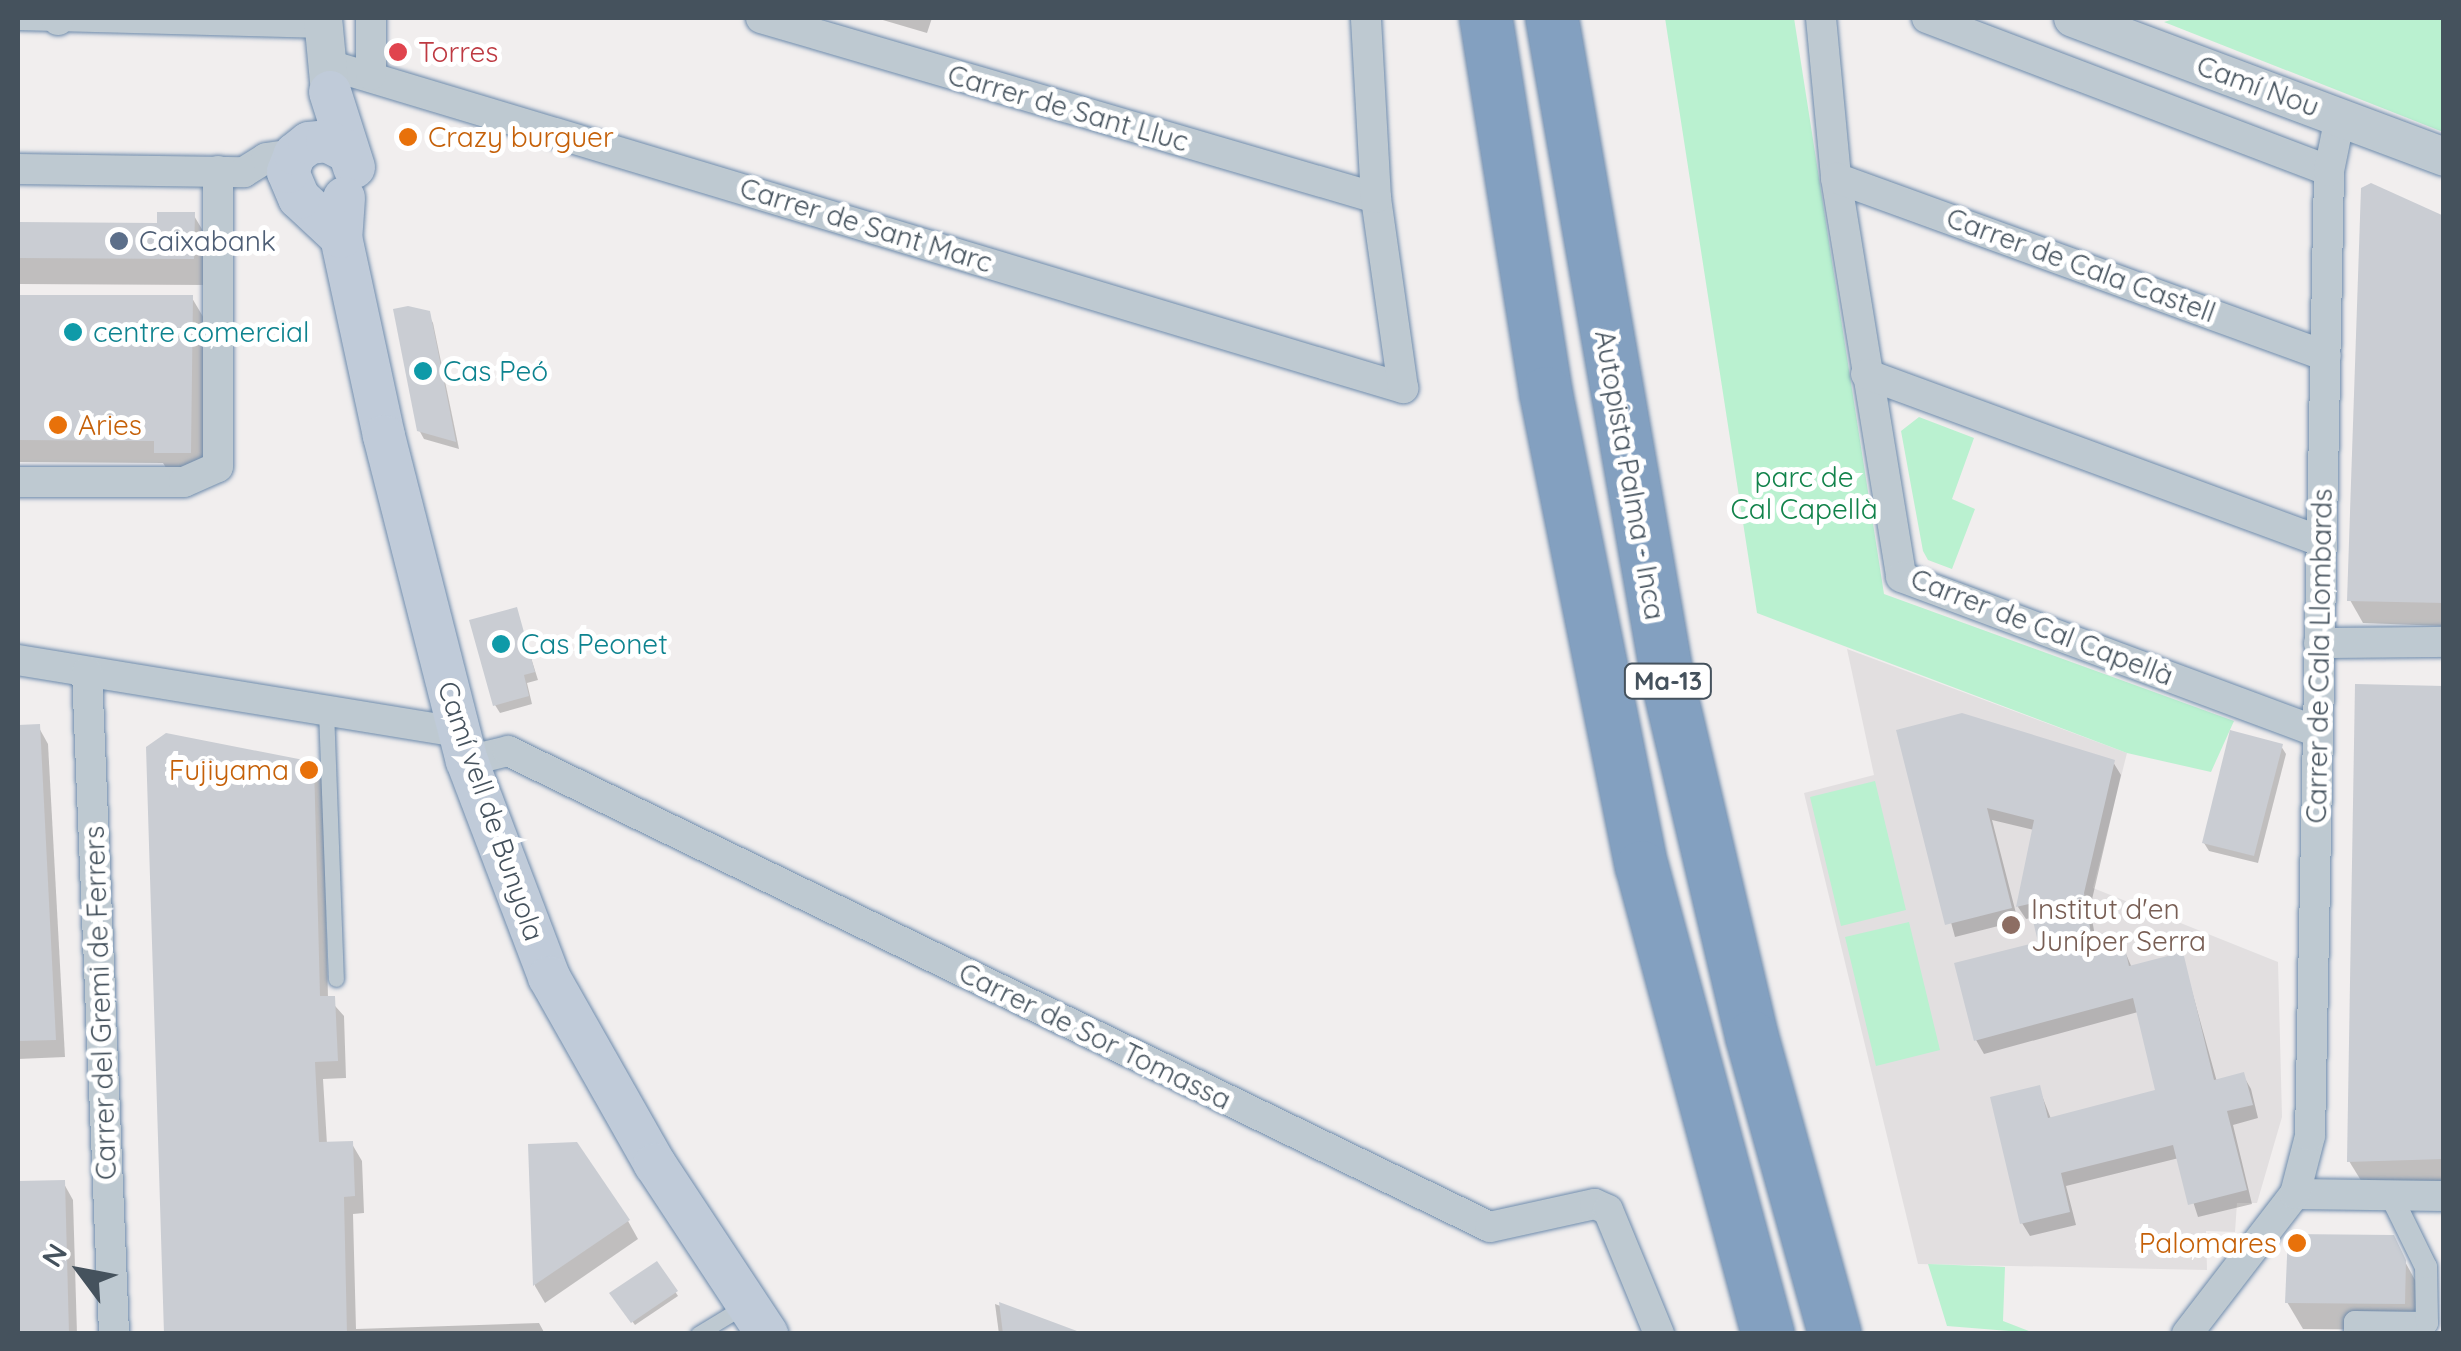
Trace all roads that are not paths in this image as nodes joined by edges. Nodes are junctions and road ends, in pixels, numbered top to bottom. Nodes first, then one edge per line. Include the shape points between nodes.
1 (371, 18) edge
2 (762, 18) edge
3 (1366, 18) edge
4 (1486, 18) edge
5 (1552, 18) edge
6 (1821, 18) edge
7 (1927, 18) edge
8 (18, 19) edge
9 (57, 19) edge
10 (2099, 21) edge
11 (324, 22) edge
12 (834, 28) edge
13 (370, 75) junction
14 (330, 79) junction
15 (2340, 117) junction
16 (316, 149) junction
17 (2444, 157) edge
18 (18, 169) edge
19 (2329, 171) junction
20 (231, 172) junction
21 (1836, 178) junction
22 (1376, 198) junction
23 (324, 210) junction
24 (2326, 356) junction
25 (1866, 374) junction
26 (18, 482) edge
27 (2321, 541) junction
28 (2444, 642) edge
29 (2320, 643) junction
30 (18, 660) edge
31 (87, 672) junction
32 (326, 710) junction
33 (2316, 731) junction
34 (462, 746) junction
35 (336, 979) dead end
36 (2295, 1194) junction
37 (2391, 1196) junction
38 (2444, 1196) edge
39 (757, 1319) edge
40 (114, 1334) edge
41 (698, 1334) edge
42 (1659, 1334) edge
43 (1768, 1334) edge
44 (1835, 1334) edge
45 (2186, 1334) edge
46 (2354, 1334) edge

1 - 13 street
2 - 12 street, Carrer de Sant Lluc
3 - 22 street
4 - 43 highway, Ma-13 via 1546,393 1642,867
5 - 44 highway, Autopista Palma - Inca / Ma-13 via 1612,390 1676,719 1752,1037
6 - 21 street, Carrer de Cal Capellà
7 - 19 street
8 - 9 street
9 - 11 street
10 - 15 street, Camí Nou
11 - 14 street
12 - 22 street, Carrer de Sant Lluc
13 - 14 street, Carrer de Sant Marc
13 - 22 street, Carrer de Sant Marc via 1403,388
14 - 16 main road
15 - 17 street, Camí Nou
15 - 19 street, Carrer de Cala Llombards
16 - 20 street
16 - 23 main road via 289,182
16 - 23 main road via 354,179
18 - 20 street
19 - 24 street, Carrer de Cala Llombards
20 - 23 street
20 - 26 street via 218,467 184,482
21 - 24 street, Carrer de Cala Castell
21 - 25 street, Carrer de Cal Capellà
23 - 34 main road, Camí vell de Bunyola
24 - 27 street, Carrer de Cala Llombards
25 - 27 street
25 - 33 street, Carrer de Cal Capellà via 1901,577
27 - 29 street, Carrer de Cala Llombards
28 - 29 street
29 - 33 street, Carrer de Cala Llombards
30 - 31 street, Carrer de Sor Tomassa
31 - 32 street, Carrer de Sor Tomassa
31 - 40 street, Carrer del Gremi de Ferrers
32 - 34 street, Carrer de Sor Tomassa
32 - 35 lane
33 - 36 street, Carrer de Cala Llombards via 2310,1136
34 - 39 main road, Camí vell de Bunyola via 549,977 654,1164
34 - 42 street, Carrer de Sor Tomassa via 508,751 1490,1227 1596,1204 1608,1210
36 - 37 street
36 - 45 street
37 - 38 street
37 - 46 street via 2426,1267 2426,1323 2355,1322
39 - 41 lane

